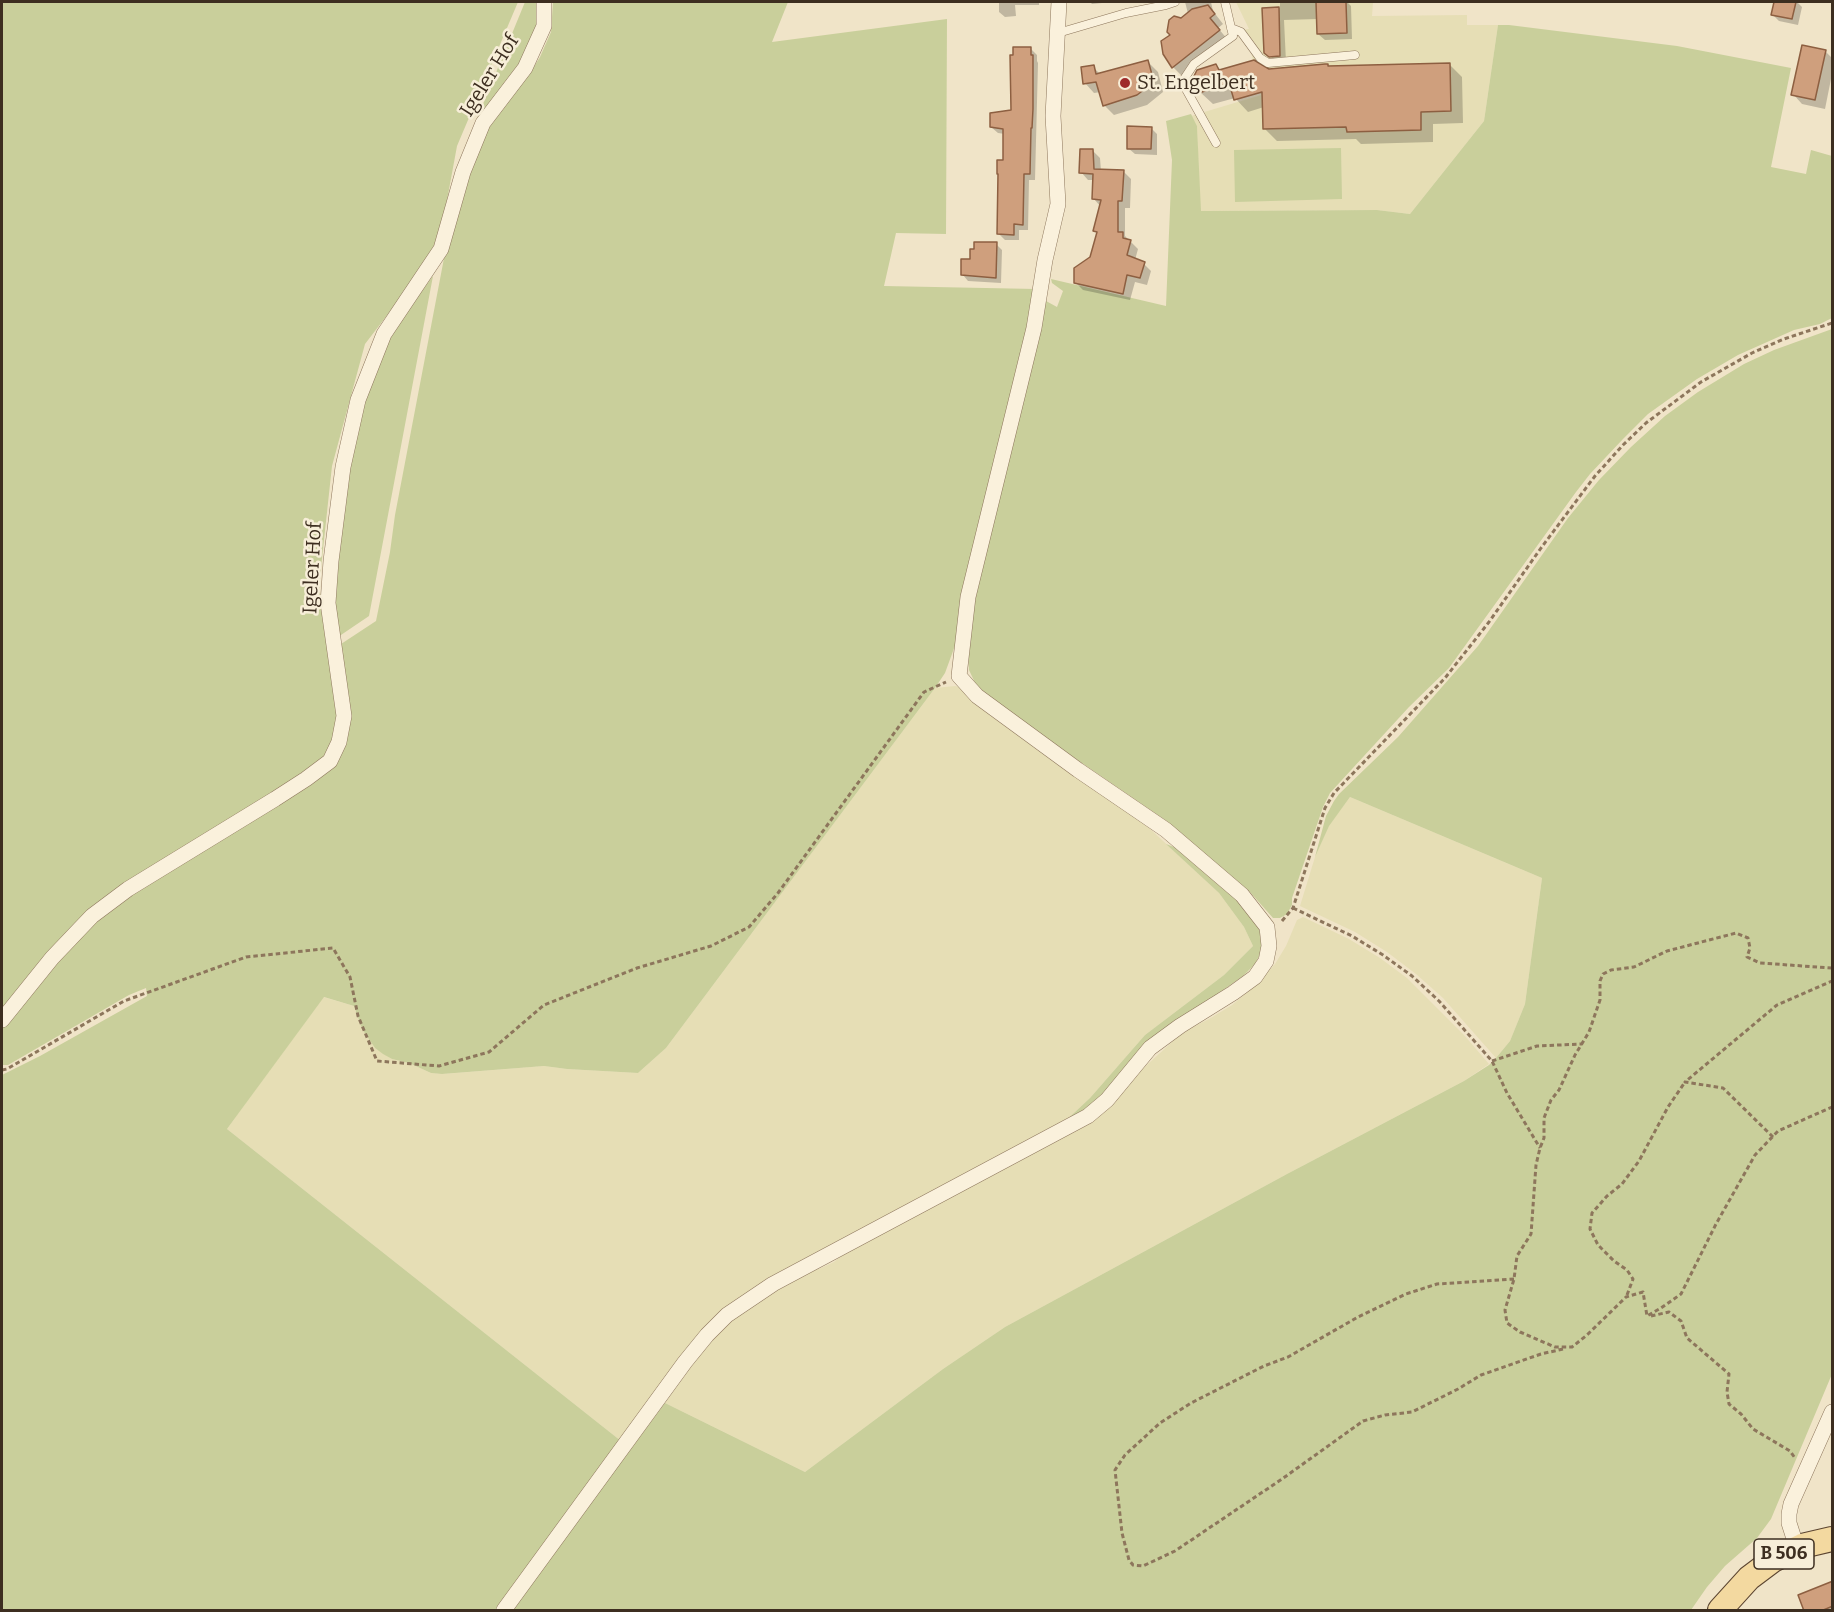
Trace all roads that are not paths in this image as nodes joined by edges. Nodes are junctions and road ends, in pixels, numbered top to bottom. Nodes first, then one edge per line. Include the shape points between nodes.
1 (544, 2) edge
2 (1059, 2) edge
3 (1175, 2) edge
4 (1225, 2) edge
5 (1231, 28) junction
6 (1058, 33) junction
7 (1355, 55) dead end
8 (1216, 143) dead end
9 (2, 1020) edge
10 (1833, 1412) edge
11 (1833, 1539) edge
12 (1797, 1548) junction
13 (504, 1611) edge
14 (1720, 1611) edge

1 - 9 street, Igeler Hof via 544,26 525,68 483,123 441,249 384,334 358,400 343,467 331,561 328,603 344,716 330,761 92,916
2 - 6 street
3 - 6 lane
4 - 5 lane
5 - 7 lane via 1241,32 1268,63
5 - 8 lane via 1233,36 1194,64 1182,82
6 - 13 street via 1053,116 1058,204 1034,328 968,597 959,676 977,696 1166,830 1242,895 1267,927 1266,961 1255,977 1150,1048 1107,1100 1088,1116 773,1284 727,1316 685,1362
10 - 12 street via 1791,1504 1789,1523
11 - 12 main road, B 506
12 - 14 main road, B 506 via 1773,1560 1743,1584

